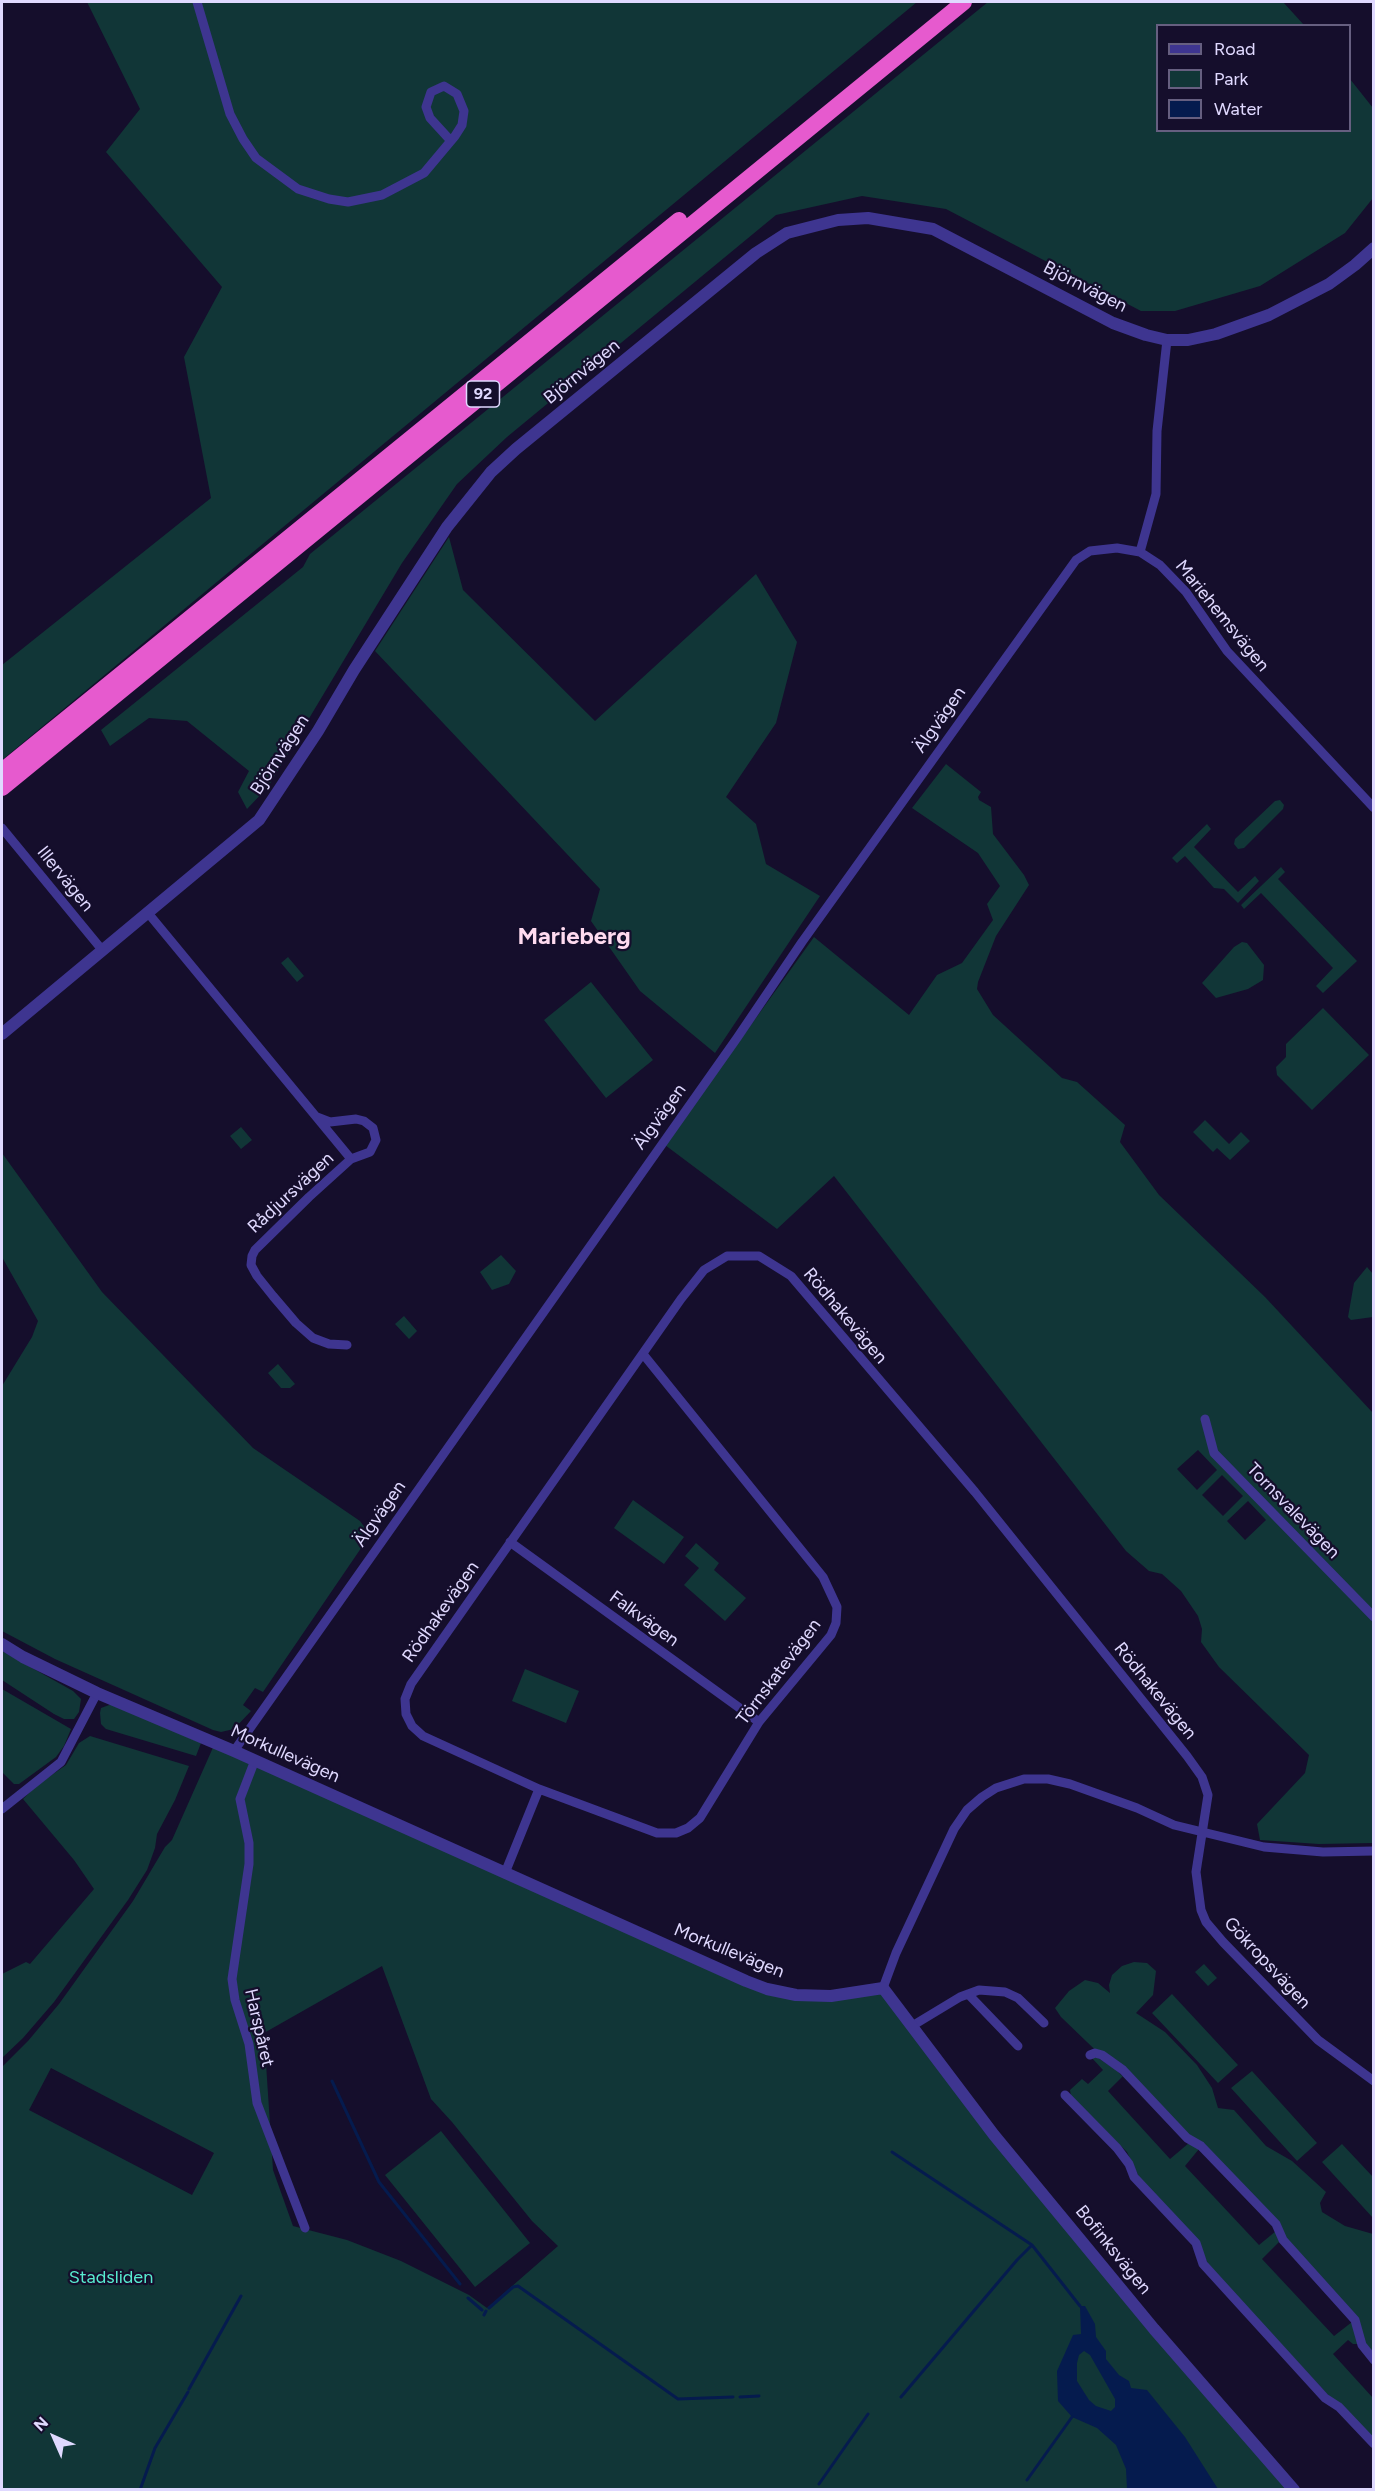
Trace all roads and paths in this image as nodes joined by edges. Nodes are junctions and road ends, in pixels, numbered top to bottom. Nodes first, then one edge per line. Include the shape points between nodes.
1 (197, 2) edge
2 (947, 2) edge
3 (964, 2) edge
4 (450, 141) junction
5 (1374, 248) edge
6 (1167, 340) junction
7 (1140, 552) junction
8 (2, 771) edge
9 (2, 788) edge
10 (1374, 808) edge
11 (2, 828) edge
12 (148, 913) junction
13 (102, 951) junction
14 (2, 1034) edge
15 (317, 1117) junction
16 (351, 1159) junction
17 (346, 1345) dead end
18 (643, 1354) junction
19 (1205, 1419) dead end
20 (510, 1542) junction
21 (1374, 1617) edge
22 (2, 1644) edge
23 (97, 1693) junction
24 (759, 1722) junction
25 (234, 1751) junction
26 (255, 1760) junction
27 (539, 1789) junction
28 (2, 1809) edge
29 (1203, 1834) junction
30 (1374, 1851) edge
31 (505, 1873) junction
32 (883, 1988) junction
33 (968, 1994) junction
34 (1044, 2023) dead end
35 (912, 2026) junction
36 (1018, 2046) dead end
37 (1090, 2055) dead end
38 (1374, 2081) edge
39 (1065, 2095) dead end
40 (305, 2228) dead end
41 (1374, 2360) edge
42 (1374, 2444) edge
43 (1294, 2490) edge

1 - 4 street via 230,114 243,139 256,158 298,189 348,202 382,195 424,173
2 - 8 highway, 92
3 - 9 highway, 92
4 - 4 street via 430,118 426,106 431,92 444,86 457,93 464,111 462,125
5 - 6 street, Björnvägen via 1329,284 1269,315 1216,334
6 - 7 street via 1157,431 1156,494
6 - 12 street, Björnvägen via 1113,323 933,229 868,218 838,220 787,233 756,253 491,472 441,536 259,820
7 - 10 street, Mariehemsvägen via 1160,565 1186,592 1227,651
7 - 25 street, Älgvägen via 1104,548 1086,553 1070,566
11 - 13 street, Illervägen
12 - 13 street, Björnvägen
12 - 15 street, Rådjursvägen
13 - 14 street, Björnvägen
15 - 16 street, Rådjursvägen
15 - 16 street, Rådjursvägen via 330,1122 364,1120 373,1128 376,1140 370,1152
16 - 17 street, Rådjursvägen via 255,1250 251,1265 256,1276 313,1338
18 - 20 street, Rödhakevägen
18 - 24 street, Törnskatevägen via 823,1577 837,1607 831,1635
18 - 29 street, Rödhakevägen via 704,1270 727,1256 759,1256 790,1276 982,1501 1187,1756 1202,1777 1208,1795
19 - 21 street, Tornsvalevägen via 1214,1453
20 - 24 street, Falkvägen
20 - 27 street, Rödhakevägen via 411,1684 405,1699 406,1714 423,1736
22 - 23 street, Morkullevägen
23 - 25 street, Morkullevägen
23 - 28 street via 61,1762
24 - 27 street, Törnskatevägen via 700,1818 676,1833 657,1833
25 - 26 street, Morkullevägen
26 - 31 street, Morkullevägen
26 - 40 street, Harspåret via 240,1799 249,1864 232,1979 249,2044 257,2103
27 - 31 street
29 - 30 street via 1264,1847
29 - 32 street via 1048,1779 1024,1779 996,1788 967,1810 954,1829
29 - 38 street, Gökropsvägen via 1196,1872 1206,1922 1318,2040
31 - 32 street, Morkullevägen via 767,1989 831,1996
32 - 35 street, Bofinksvägen
33 - 34 street via 979,1990 1005,1992 1018,1998
33 - 35 street
33 - 36 street
35 - 43 street, Bofinksvägen via 994,2135 1154,2329
37 - 41 street via 1102,2055 1123,2070 1274,2222 1283,2240 1355,2320 1362,2345
39 - 42 street via 1117,2148 1134,2178 1196,2243 1203,2265 1325,2398 1340,2407

